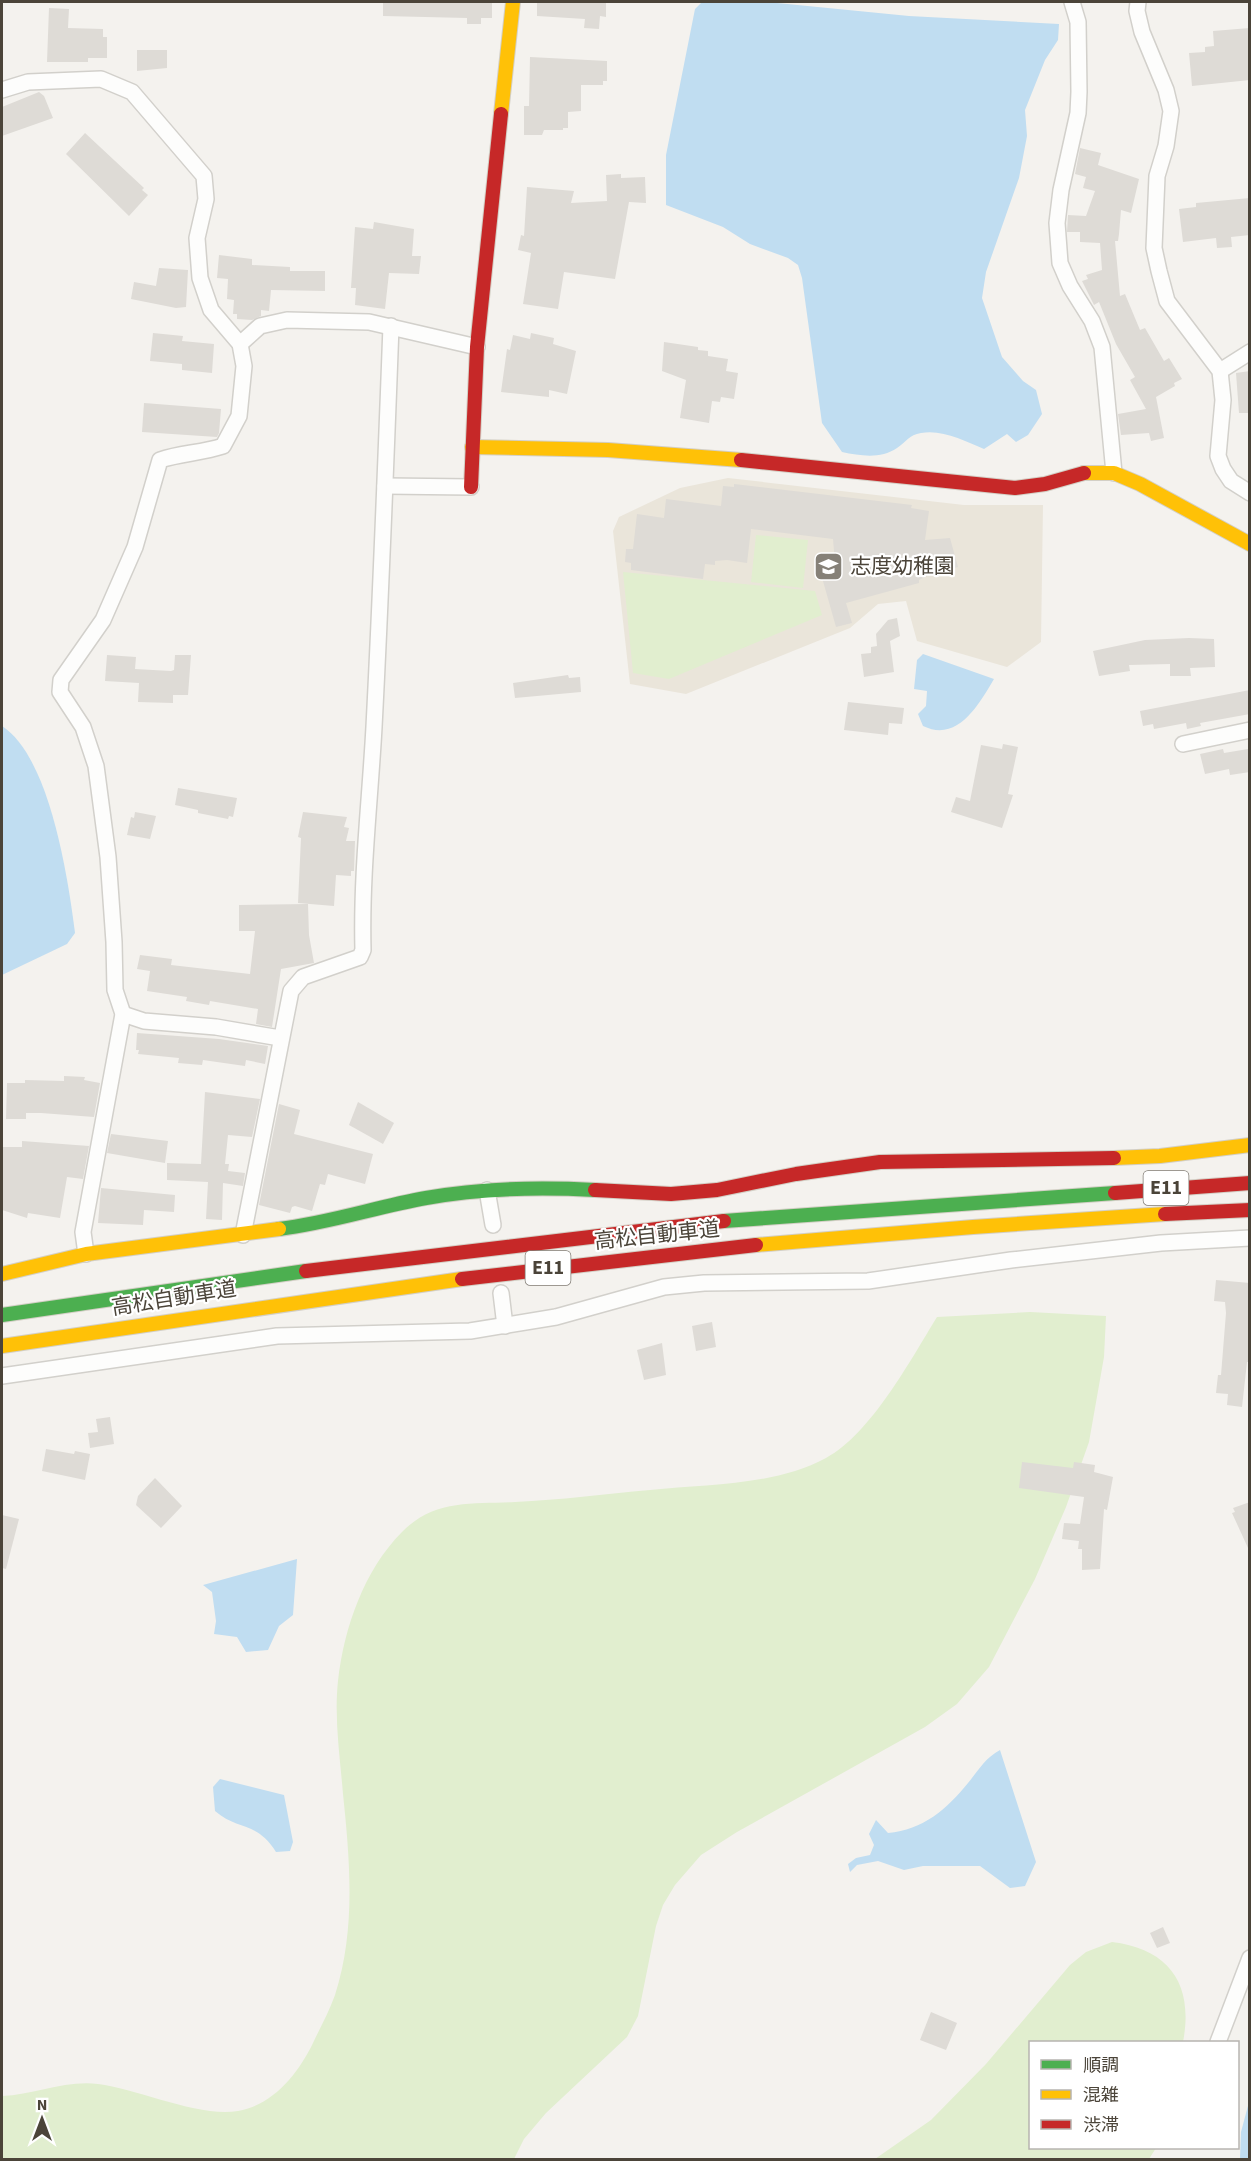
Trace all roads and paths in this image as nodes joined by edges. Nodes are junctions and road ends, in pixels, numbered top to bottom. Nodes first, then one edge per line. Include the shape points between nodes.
1 (513, 2) edge
2 (1072, 2) edge
3 (1138, 2) edge
4 (2, 90) edge
5 (391, 326) junction
6 (240, 344) junction
7 (477, 347) junction
8 (1250, 352) edge
9 (1220, 371) junction
10 (472, 447) junction
11 (1114, 473) junction
12 (385, 486) junction
13 (471, 487) joint
14 (1250, 494) edge
15 (1250, 544) edge
16 (1250, 730) edge
17 (1182, 744) dead end
18 (123, 1014) junction
19 (280, 1038) junction
20 (1250, 1145) edge
21 (1250, 1183) edge
22 (487, 1190) junction
23 (1250, 1210) edge
24 (493, 1225) dead end
25 (243, 1234) junction
26 (1250, 1238) edge
27 (86, 1254) junction
28 (2, 1274) edge
29 (501, 1293) dead end
30 (2, 1315) edge
31 (505, 1326) junction
32 (2, 1346) edge
33 (2, 1376) edge
34 (1250, 1958) edge
35 (1219, 2041) edge

1 - 7 main road
2 - 11 street via 1078,22 1078,112 1057,223 1060,263 1102,347
3 - 9 street via 1142,32 1171,111 1157,176 1154,248 1159,271 1167,301
4 - 6 street via 28,82 78,78 101,79 132,92 204,176 206,199 197,238 200,278 211,310
5 - 6 street via 286,320 260,327
5 - 7 street
5 - 12 street
6 - 18 street via 244,366 239,416 223,446 160,460 135,547 104,620 61,680 60,692 83,727 96,766 108,868 115,990
7 - 10 main road
8 - 9 street
9 - 14 street via 1223,400 1218,456 1231,481
10 - 11 main road via 761,460 1015,488 1086,473
10 - 13 main road
11 - 15 main road
12 - 13 street
12 - 19 street via 362,896 363,950 360,957 303,976 291,992
16 - 17 street
18 - 19 street via 144,1022 216,1027
18 - 27 street via 83,1232
19 - 25 street
20 - 22 main road via 1101,1159 879,1162 717,1191 671,1194 563,1188
21 - 30 main road, 高松自動車道 / E11 via 743,1219 314,1270
22 - 24 street
22 - 25 main road via 426,1198 320,1224
23 - 32 main road, 高松自動車道 / E11 via 1087,1218 749,1246 335,1295
25 - 27 main road
26 - 31 street via 1011,1260 868,1281 664,1287 556,1317
27 - 28 main road
29 - 31 street
31 - 33 street via 470,1332 277,1336
34 - 35 street

